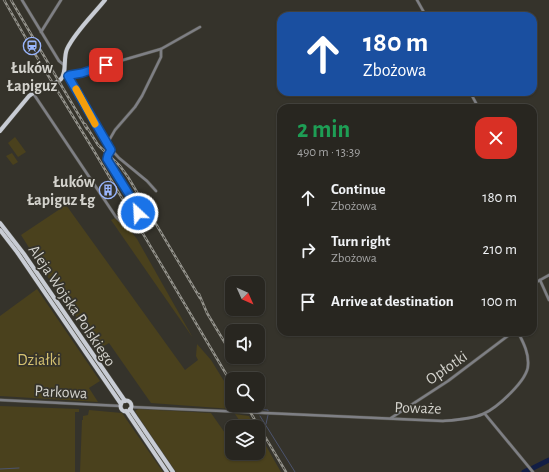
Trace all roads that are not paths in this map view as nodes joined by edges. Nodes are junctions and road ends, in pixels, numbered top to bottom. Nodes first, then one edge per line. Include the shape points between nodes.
1 (22, 0) edge
2 (61, 0) edge
3 (105, 0) edge
4 (417, 0) edge
5 (424, 12) edge
6 (200, 27) dead end
7 (41, 32) junction
8 (161, 50) junction
9 (64, 65) junction
10 (66, 75) junction
11 (32, 93) junction
12 (0, 131) edge
13 (107, 144) junction
14 (111, 150) junction
15 (156, 191) dead end
16 (0, 223) edge
17 (0, 230) edge
18 (549, 275) edge
19 (540, 280) junction
20 (537, 282) edge
21 (549, 300) edge
22 (508, 336) edge
23 (520, 336) edge
24 (0, 400) edge
25 (122, 404) junction
26 (129, 409) junction
27 (485, 414) junction
28 (391, 419) junction
29 (168, 472) edge
30 (173, 472) edge
31 (533, 472) edge

1 - 7 street
2 - 7 street
3 - 9 main road via 69,46
4 - 5 street
6 - 8 street
7 - 9 street
8 - 10 street via 82,73
8 - 13 street via 159,61 145,92
9 - 10 main road
10 - 11 main road via 58,82
10 - 13 street
11 - 12 main road
11 - 14 street via 116,217 124,222 135,217 138,211 107,159
13 - 14 street
14 - 15 street
16 - 25 main road, Aleja Wojska Polskiego via 24,254
17 - 25 main road, Aleja Wojska Polskiego
18 - 19 street
19 - 20 street
19 - 21 street
22 - 28 street, Opłotki
23 - 27 street, Poważe via 528,358 528,369 512,391
24 - 25 street, Parkowa
25 - 26 main road via 122,410
25 - 26 main road via 130,403
26 - 28 street, Poważe
26 - 29 main road
26 - 30 main road
27 - 28 street, Poważe via 443,421
27 - 31 street

